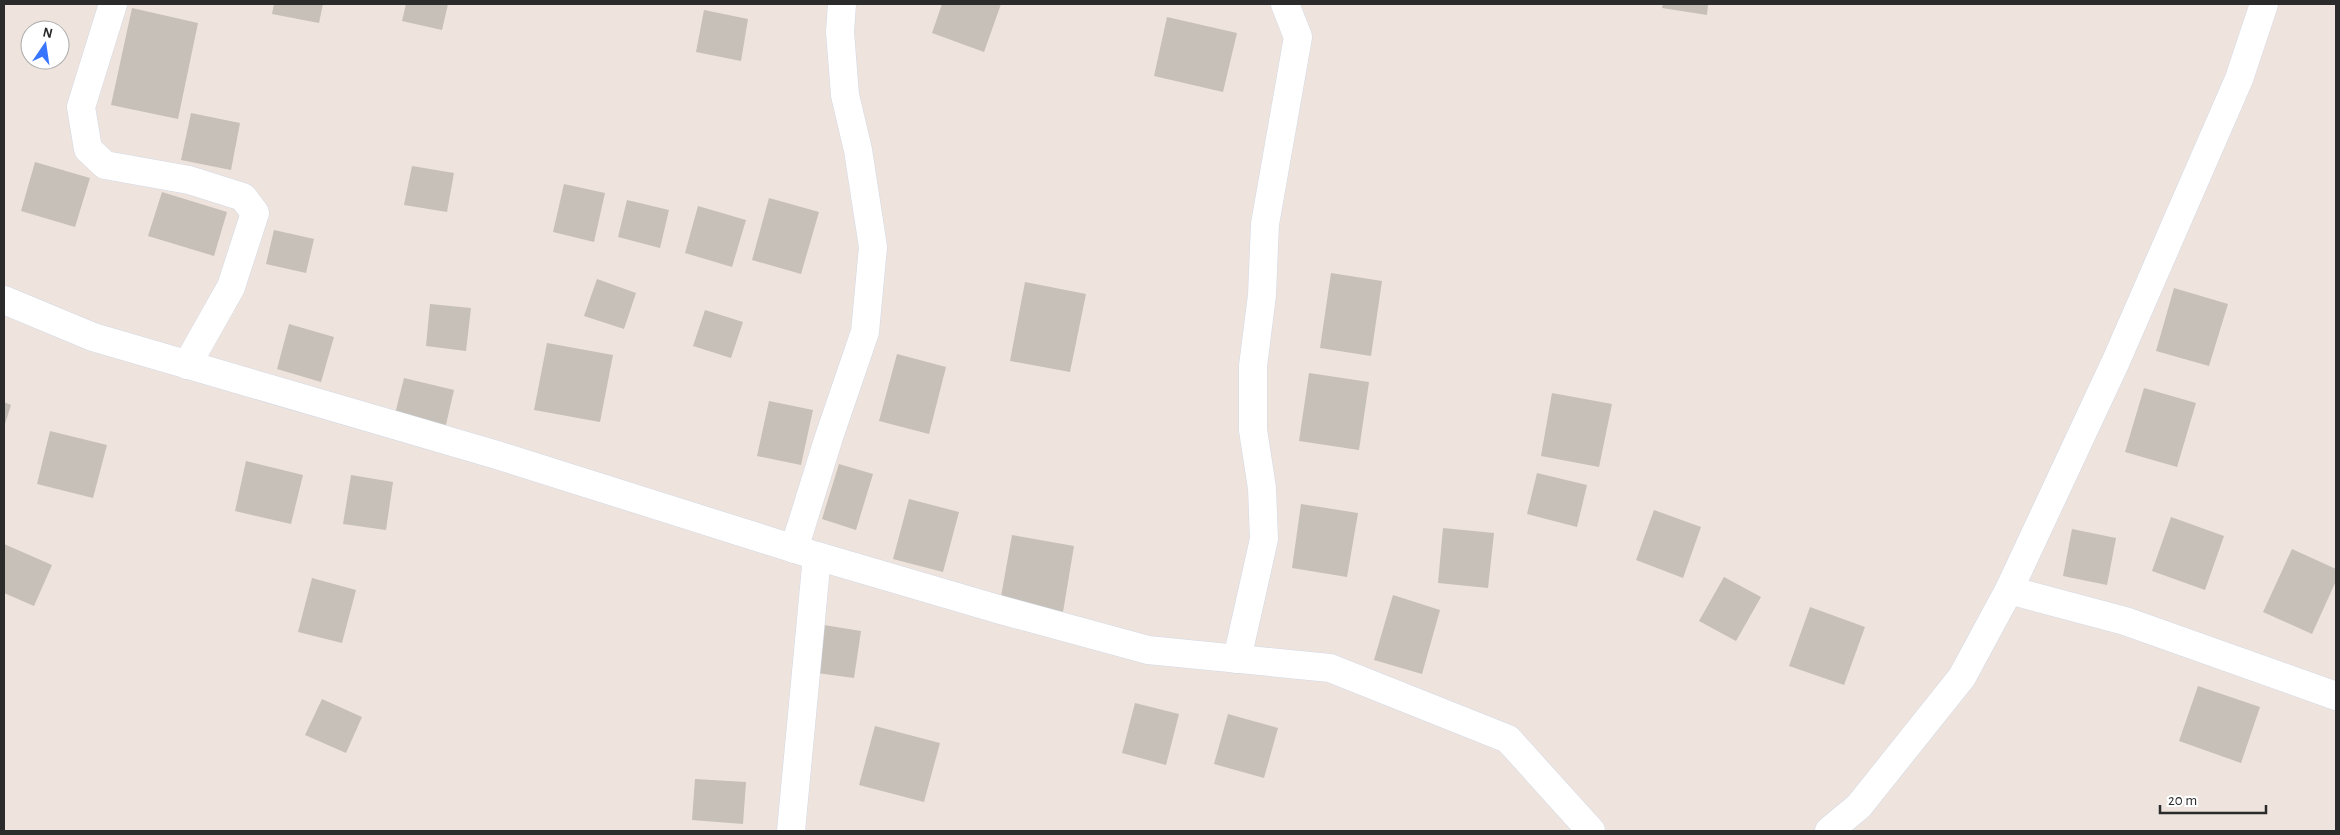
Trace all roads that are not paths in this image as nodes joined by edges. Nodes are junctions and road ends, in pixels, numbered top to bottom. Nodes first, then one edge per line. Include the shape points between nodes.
1 (113, 4) edge
2 (842, 4) edge
3 (1284, 4) edge
4 (2264, 4) edge
5 (4, 300) edge
6 (188, 364) junction
7 (805, 552) junction
8 (2009, 590) junction
9 (1237, 659) junction
10 (2336, 696) edge
11 (791, 831) edge
12 (1591, 831) edge
13 (1829, 831) edge

1 - 6 street via 80,107 88,148 105,165 189,180 244,196 255,212 231,287
2 - 7 street via 840,32 845,95 858,150 873,247 865,332 829,437
3 - 9 street via 1298,37 1265,224 1262,295 1253,366 1253,430 1262,488 1264,539
4 - 8 street via 2239,79 2124,343
5 - 6 street via 93,337
6 - 7 street via 497,455
7 - 9 street via 1148,650
7 - 11 street
8 - 10 street via 2125,621
8 - 13 street via 1962,677 1859,806
9 - 12 street via 1330,668 1508,739

